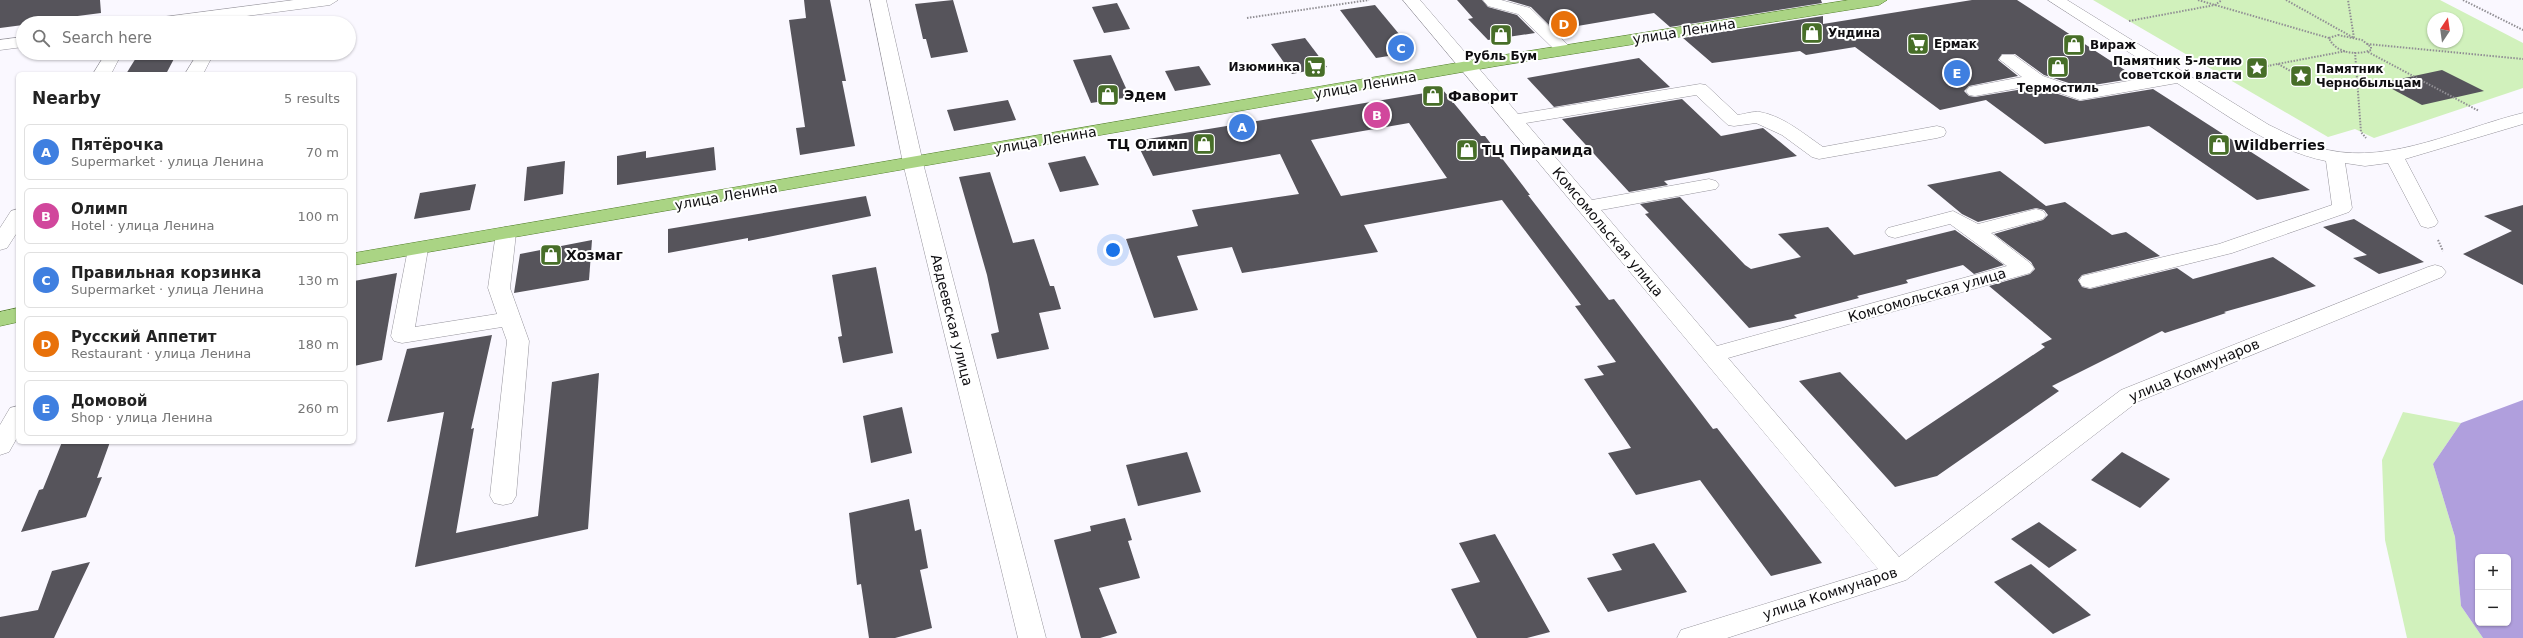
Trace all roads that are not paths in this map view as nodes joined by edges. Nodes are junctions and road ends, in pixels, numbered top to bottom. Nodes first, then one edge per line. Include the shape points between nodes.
1 (330, 0) edge
2 (878, 0) edge
3 (1411, 0) edge
4 (1491, 0) edge
5 (1879, 0) edge
6 (2056, 0) edge
7 (229, 12) edge
8 (202, 16) edge
9 (16, 43) edge
10 (0, 45) edge
11 (1565, 50) junction
12 (2008, 59) dead end
13 (110, 60) edge
14 (202, 60) edge
15 (1467, 66) junction
16 (103, 72) edge
17 (195, 72) edge
18 (2180, 77) junction
19 (2037, 80) junction
20 (1975, 91) dead end
21 (2523, 118) edge
22 (1513, 120) junction
23 (1937, 132) dead end
24 (2335, 156) junction
25 (2394, 156) junction
26 (913, 163) junction
27 (1709, 185) dead end
28 (1586, 207) junction
29 (2036, 215) dead end
30 (16, 219) edge
31 (2428, 222) road end
32 (1975, 231) junction
33 (1896, 232) dead end
34 (506, 233) junction
35 (0, 244) edge
36 (418, 249) junction
37 (356, 259) edge
38 (2435, 272) road end
39 (2090, 281) dead end
40 (16, 315) edge
41 (0, 319) edge
42 (510, 319) junction
43 (1712, 355) junction
44 (16, 418) edge
45 (0, 446) edge
46 (503, 496) dead end
47 (1898, 573) junction
48 (1032, 638) edge
49 (1691, 638) edge

1 - 7 street
2 - 26 street, Авдеевская улица
3 - 15 street, Комсомольская улица
4 - 11 street via 1524,11
5 - 11 main road, улица Ленина
6 - 18 street
7 - 8 street
9 - 10 street
11 - 15 main road, улица Ленина
12 - 19 street
13 - 16 street
14 - 17 street
15 - 22 street, Комсомольская улица
15 - 26 main road, улица Ленина
18 - 19 street via 2080,95
18 - 24 street via 2263,129 2296,145
19 - 20 street
21 - 25 street
22 - 23 street via 1700,88 1734,121 1758,117 1789,131 1818,153
22 - 28 street, Комсомольская улица
24 - 25 street via 2365,160
24 - 39 street via 2342,208 2225,249
25 - 31 street
26 - 34 main road, улица Ленина
26 - 48 street, Авдеевская улица
27 - 28 street
28 - 43 street, Комсомольская улица
29 - 32 street
30 - 35 street
32 - 33 street via 1954,217
32 - 43 street, Комсомольская улица via 2023,268
34 - 36 main road, улица Ленина
34 - 42 street via 499,288
36 - 37 main road, улица Ленина
36 - 42 street via 402,336
38 - 47 street, улица Коммунаров via 2129,396
40 - 41 main road
42 - 46 street via 518,341
43 - 47 street, Комсомольская улица
44 - 45 street
47 - 49 street, улица Коммунаров

